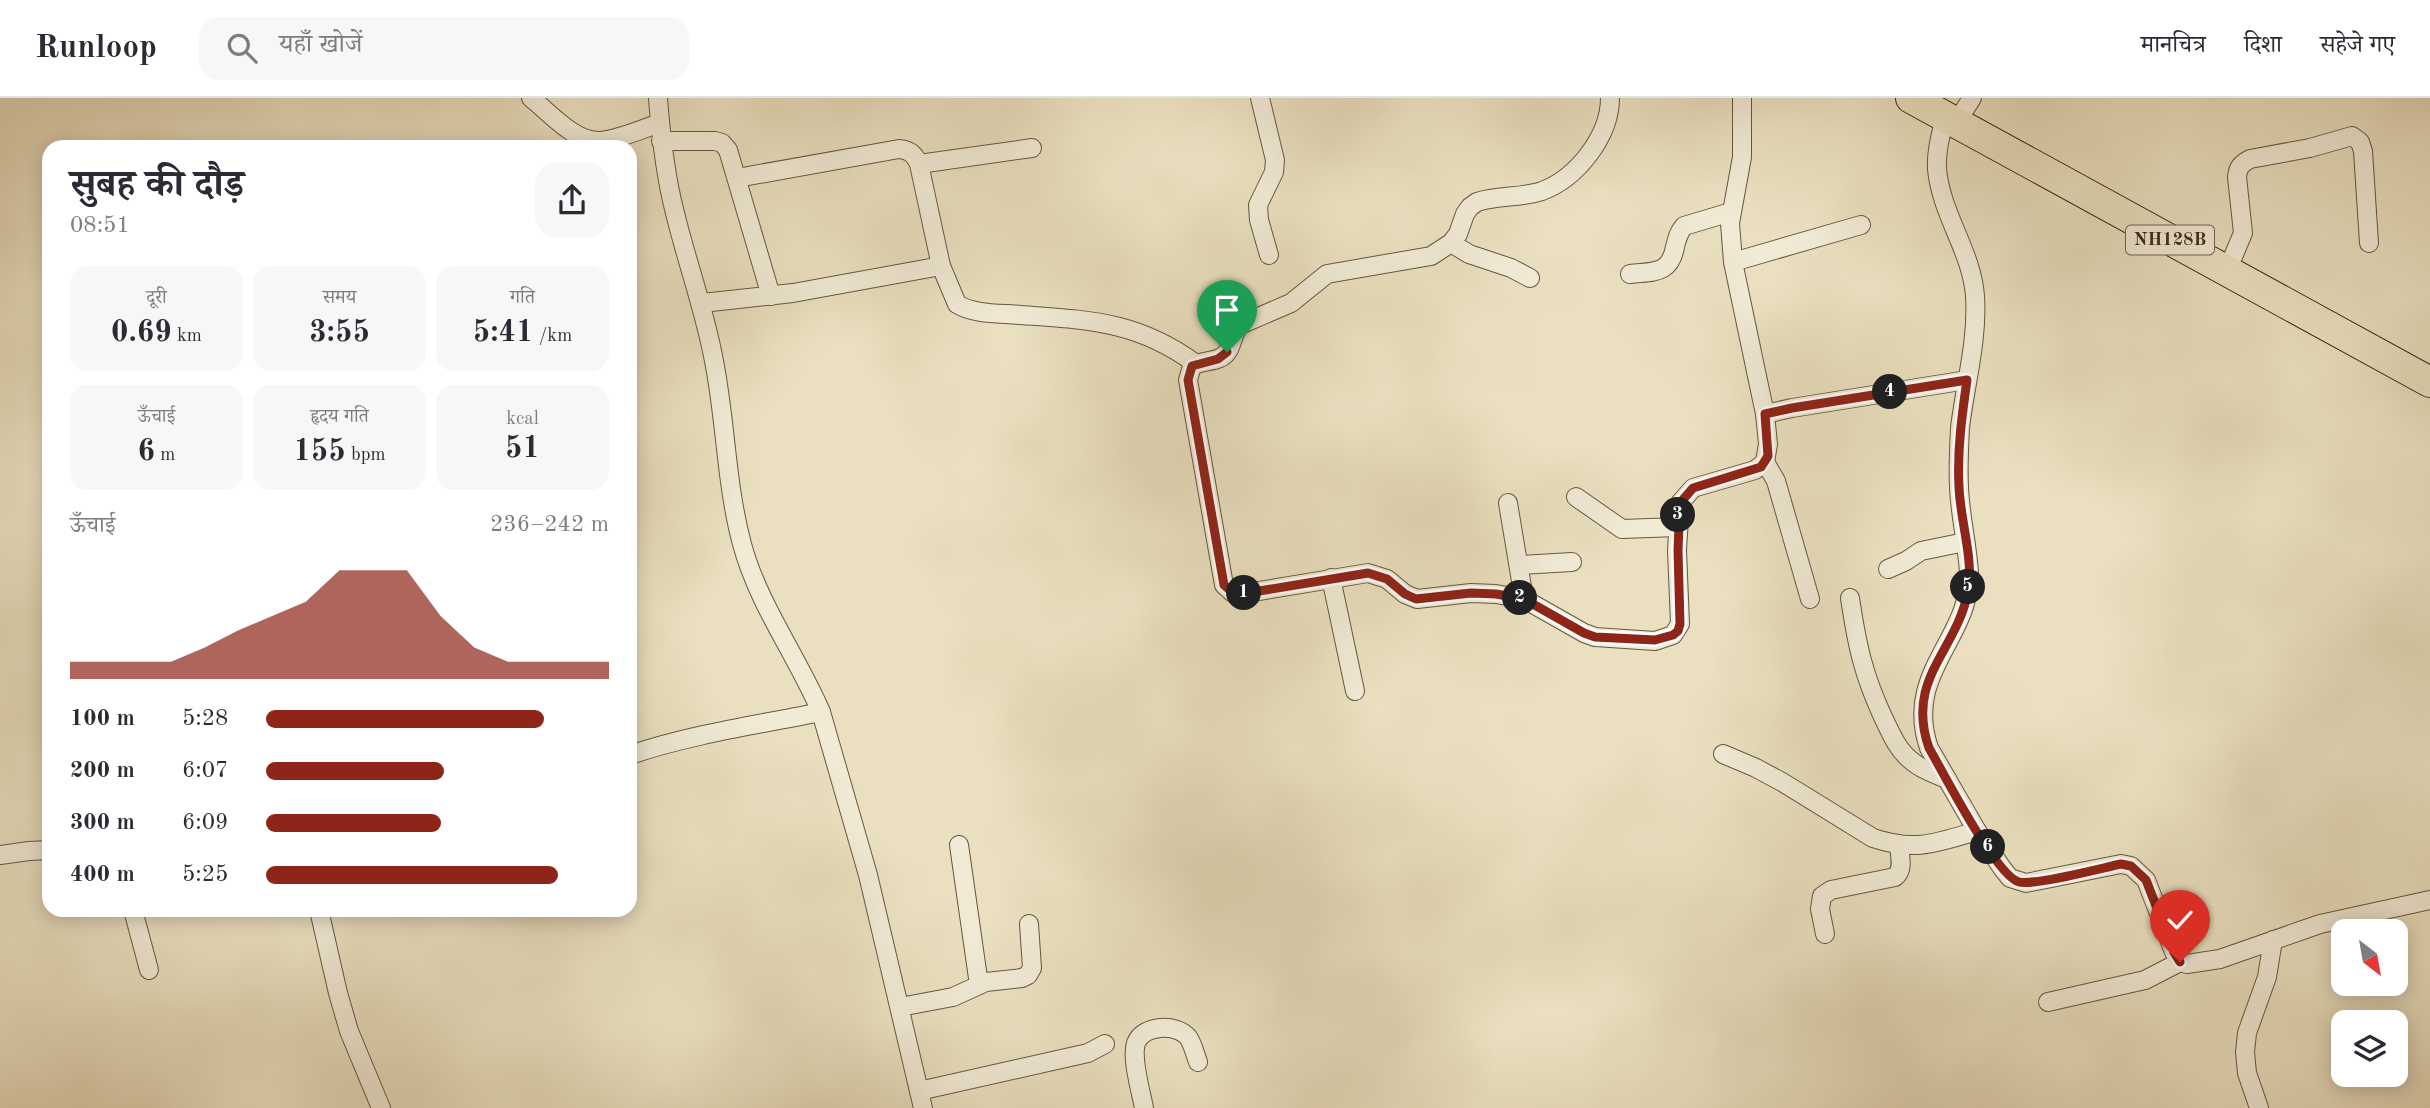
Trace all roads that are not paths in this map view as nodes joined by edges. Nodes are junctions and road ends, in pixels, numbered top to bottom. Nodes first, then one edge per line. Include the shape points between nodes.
1 (531, 98) edge
2 (659, 98) edge
3 (1260, 98) edge
4 (1610, 98) edge
5 (1742, 98) edge
6 (1910, 98) edge
7 (1958, 113) edge
8 (660, 123) junction
9 (590, 140) edge
10 (606, 140) edge
11 (662, 141) junction
12 (1032, 148) dead end
13 (919, 164) junction
14 (737, 178) junction
15 (1731, 212) junction
16 (1861, 225) dead end
17 (1451, 243) junction
18 (2369, 243) dead end
19 (1269, 254) dead end
20 (1733, 262) junction
21 (941, 266) junction
22 (2227, 271) junction
23 (1630, 274) dead end
24 (1530, 278) dead end
25 (771, 296) junction
26 (702, 303) junction
27 (1196, 364) junction
28 (1967, 380) junction
29 (2430, 382) edge
30 (1765, 414) junction
31 (1765, 462) junction
32 (1576, 497) dead end
33 (1508, 503) dead end
34 (1678, 527) junction
35 (1965, 542) junction
36 (1572, 562) dead end
37 (1519, 565) junction
38 (1888, 569) dead end
39 (1331, 578) junction
40 (1850, 598) dead end
41 (1524, 599) junction
42 (1810, 599) dead end
43 (1355, 691) dead end
44 (821, 712) junction
45 (637, 753) edge
46 (1723, 754) dead end
47 (1947, 779) junction
48 (1977, 831) junction
49 (959, 845) dead end
50 (1899, 846) junction
51 (42, 850) edge
52 (0, 855) edge
53 (2430, 900) edge
54 (135, 917) edge
55 (321, 917) edge
56 (1029, 923) dead end
57 (1825, 933) dead end
58 (2273, 940) junction
59 (2180, 962) junction
60 (149, 970) dead end
61 (979, 985) junction
62 (2048, 1002) dead end
63 (900, 1007) junction
64 (1105, 1044) dead end
65 (1198, 1062) dead end
66 (921, 1099) edge
67 (380, 1108) edge
68 (1144, 1108) edge
69 (2259, 1108) edge

1 - 9 street
2 - 8 street
3 - 19 street via 1275,160 1258,205
4 - 17 street via 1606,124 1574,171 1542,191 1477,202 1465,214
5 - 15 street via 1742,157
6 - 7 highway, NH128B
7 - 22 highway, NH128B
7 - 28 street via 1937,152 1937,170 1941,194 1972,273 1975,295
8 - 10 street
8 - 11 street
11 - 14 street via 722,143
11 - 26 street via 675,213
12 - 13 street
13 - 14 street via 908,150 899,149
13 - 21 street
14 - 25 street
15 - 20 street
15 - 23 street via 1684,226 1664,269
16 - 20 street
17 - 24 street
17 - 27 street via 1431,256 1327,274 1291,303 1240,325 1223,356
18 - 22 street via 2363,151 2352,136 2242,163 2237,177 2243,233
20 - 30 street
21 - 25 street
21 - 27 street via 952,297 964,308 1124,327 1169,345
22 - 29 highway, NH128B
25 - 26 street
26 - 44 street via 742,545
27 - 39 street via 1188,380 1224,585 1241,594
28 - 30 street
28 - 35 street via 1959,487
30 - 31 street
31 - 34 street via 1755,470 1693,488 1680,503
31 - 42 street via 1776,481
32 - 34 street via 1622,528
33 - 37 street
34 - 41 street via 1680,624 1673,635 1655,640 1595,637
35 - 38 street via 1922,551
35 - 47 street via 1968,591 1923,699 1924,734
36 - 37 street
37 - 41 street
39 - 41 street via 1368,573 1416,599 1471,593
39 - 43 street
40 - 47 street via 1867,683 1890,733 1912,762
44 - 45 street via 708,733
44 - 63 street
46 - 50 street via 1782,782 1873,838
47 - 48 street
48 - 50 street via 1926,845
48 - 59 street via 2010,878 2018,882 2131,866 2146,880
49 - 61 street
50 - 57 street via 1901,868 1895,877 1831,890 1822,896
51 - 52 street
53 - 58 street via 2320,924
54 - 60 street
55 - 67 street via 349,1031
56 - 61 street via 1032,968 1028,975
58 - 59 street via 2220,959
58 - 69 street via 2245,1052
59 - 62 street via 2145,980
61 - 63 street via 953,997
63 - 66 street
64 - 66 street via 1088,1053
65 - 68 street via 1192,1043 1181,1032 1144,1032 1134,1052

